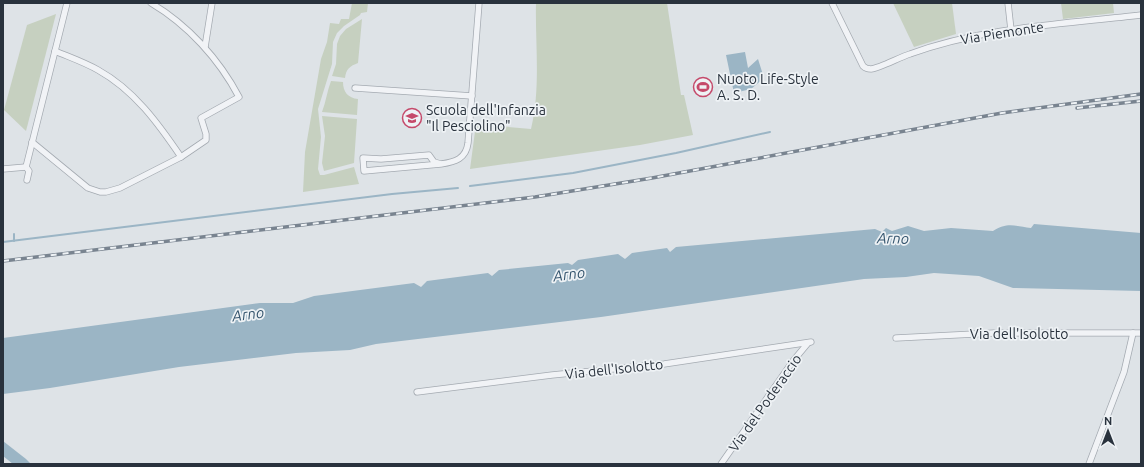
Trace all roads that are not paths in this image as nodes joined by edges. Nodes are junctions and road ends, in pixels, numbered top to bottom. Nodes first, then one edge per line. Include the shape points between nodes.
1 (67, 3) edge
2 (151, 3) edge
3 (212, 3) edge
4 (478, 3) edge
5 (832, 3) edge
6 (1008, 3) edge
7 (1141, 15) edge
8 (1011, 30) junction
9 (205, 48) junction
10 (55, 51) junction
11 (355, 88) dead end
12 (472, 96) junction
13 (32, 142) junction
14 (181, 157) junction
15 (441, 164) junction
16 (26, 167) junction
17 (3, 170) edge
18 (27, 180) dead end
19 (1133, 333) junction
20 (1141, 334) edge
21 (896, 338) dead end
22 (810, 342) joint
23 (417, 392) dead end
24 (721, 464) edge
25 (1089, 464) edge

1 - 10 street
2 - 9 street via 186,29
3 - 9 street
4 - 12 street
5 - 8 street, Via Piemonte via 863,66 868,69 949,42
6 - 8 street
7 - 8 street, Via Piemonte
9 - 14 street via 239,97 201,118 206,140
10 - 13 street
10 - 14 street via 98,70 126,90 156,121
11 - 12 street
12 - 15 street via 466,152 456,161
13 - 14 street via 88,188 100,192 120,188
13 - 16 street
15 - 15 street via 434,162 429,155 363,158 364,171
16 - 17 street
16 - 18 street via 29,171
19 - 20 street, Via dell'Isolotto
19 - 21 street, Via dell'Isolotto via 994,333
19 - 25 street via 1124,372
22 - 23 street, Via dell'Isolotto via 664,364
22 - 24 street, Via del Poderaccio via 793,361

